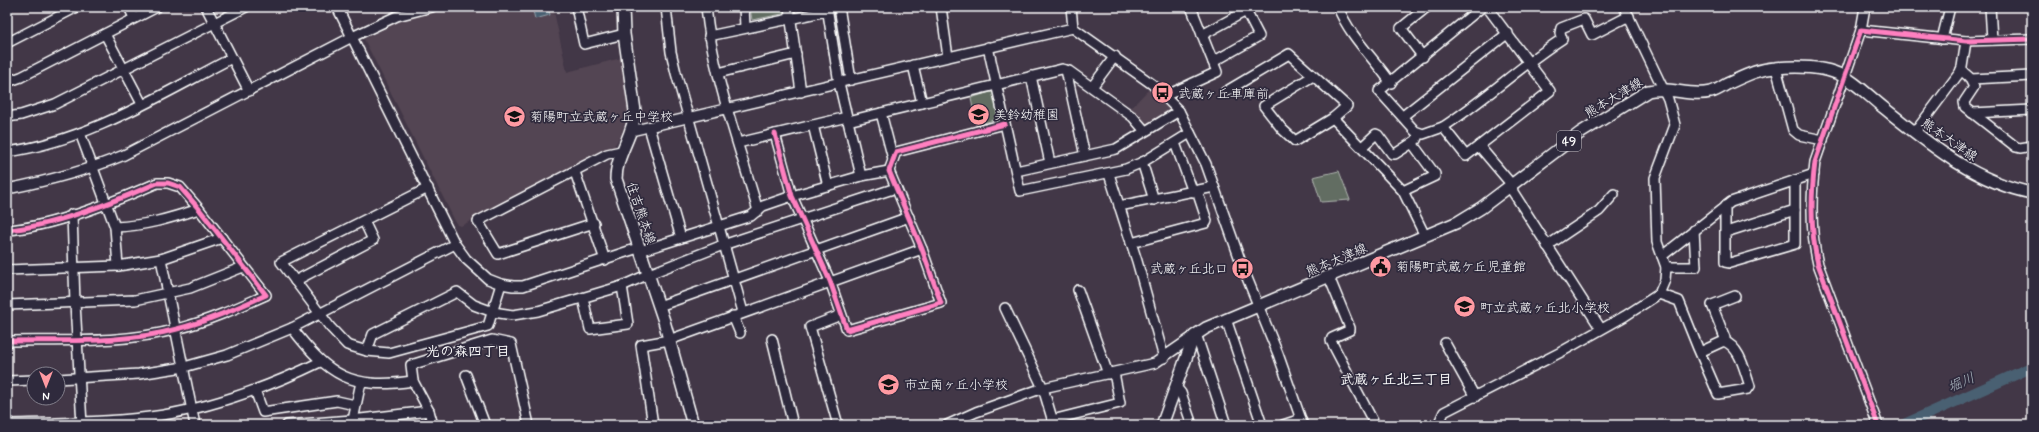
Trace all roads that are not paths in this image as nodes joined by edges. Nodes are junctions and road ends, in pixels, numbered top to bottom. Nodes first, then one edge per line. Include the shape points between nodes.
1 (77, 7) edge
2 (129, 7) edge
3 (157, 7) edge
4 (206, 7) edge
5 (246, 7) edge
6 (337, 7) edge
7 (432, 7) edge
8 (576, 7) edge
9 (622, 7) edge
10 (666, 7) edge
11 (706, 7) edge
12 (744, 7) edge
13 (789, 7) edge
14 (839, 7) edge
15 (941, 7) edge
16 (1071, 7) edge
17 (1191, 7) edge
18 (1338, 7) edge
19 (1427, 7) edge
20 (1482, 7) edge
21 (1487, 7) edge
22 (1624, 7) edge
23 (1865, 7) edge
24 (1950, 7) edge
25 (1990, 7) edge
26 (827, 9) edge
27 (1629, 16) junction
28 (134, 18) junction
29 (790, 18) junction
30 (215, 24) junction
31 (745, 27) junction
32 (1073, 28) junction
33 (1861, 30) junction
34 (1508, 33) junction
35 (105, 34) junction
36 (624, 34) junction
37 (1202, 35) junction
38 (709, 36) junction
39 (352, 37) junction
40 (1942, 39) junction
41 (2032, 39) edge
42 (1992, 40) junction
43 (1966, 41) junction
44 (7, 43) edge
45 (988, 47) junction
46 (796, 54) junction
47 (1115, 56) junction
48 (948, 57) junction
49 (1423, 57) junction
50 (232, 58) junction
51 (1213, 62) junction
52 (1530, 63) junction
53 (913, 65) junction
54 (1776, 68) junction
55 (124, 70) junction
56 (1066, 70) junction
57 (1961, 70) junction
58 (718, 73) junction
59 (1031, 76) junction
60 (1313, 76) junction
61 (2032, 76) edge
62 (1844, 77) junction
63 (1971, 79) junction
64 (851, 80) junction
65 (7, 82) edge
66 (838, 83) junction
67 (1391, 83) junction
68 (996, 84) junction
69 (1092, 87) junction
70 (1664, 90) junction
71 (249, 91) junction
72 (801, 92) junction
73 (1225, 92) dead end
74 (1165, 96) junction
75 (922, 102) junction
76 (142, 104) junction
77 (727, 109) junction
78 (2032, 110) edge
79 (1179, 111) junction
80 (881, 113) junction
81 (1972, 113) junction
82 (1403, 116) junction
83 (7, 117) edge
84 (688, 118) junction
85 (1333, 118) junction
86 (847, 119) junction
87 (1005, 124) junction
88 (813, 125) junction
89 (649, 127) junction
90 (1444, 127) junction
91 (631, 131) junction
92 (1146, 131) junction
93 (1915, 132) junction
94 (80, 133) junction
95 (1190, 133) junction
96 (1419, 133) junction
97 (775, 134) junction
98 (1823, 140) junction
99 (738, 143) junction
100 (1175, 143) junction
101 (1412, 143) junction
102 (1479, 146) junction
103 (2032, 146) edge
104 (1362, 147) junction
105 (621, 151) junction
106 (7, 152) edge
107 (1085, 156) junction
108 (894, 161) junction
109 (1142, 162) junction
110 (1050, 163) junction
111 (94, 168) junction
112 (889, 171) junction
113 (1016, 171) junction
114 (575, 172) junction
115 (1109, 174) junction
116 (1814, 174) junction
117 (861, 176) junction
118 (1795, 180) junction
119 (1512, 185) junction
120 (828, 186) junction
121 (1214, 187) junction
122 (428, 188) junction
123 (896, 188) junction
124 (7, 189) edge
125 (1404, 191) junction
126 (1195, 192) junction
127 (2032, 193) edge
128 (1614, 194) dead end
129 (792, 196) junction
130 (1154, 200) junction
131 (106, 202) junction
132 (1119, 206) junction
133 (1725, 206) junction
134 (199, 209) junction
135 (1795, 210) junction
136 (758, 211) junction
137 (72, 214) junction
138 (909, 217) junction
139 (802, 218) junction
140 (364, 221) junction
141 (594, 223) junction
142 (719, 226) junction
143 (115, 227) junction
144 (7, 230) edge
145 (1694, 230) junction
146 (1726, 232) junction
147 (1425, 236) junction
148 (222, 238) junction
149 (681, 238) junction
150 (1131, 243) junction
151 (455, 244) junction
152 (723, 245) junction
153 (1548, 246) junction
154 (639, 250) junction
155 (816, 250) junction
156 (922, 250) junction
157 (1662, 256) junction
158 (160, 259) junction
159 (605, 260) junction
160 (118, 266) junction
161 (74, 267) junction
162 (243, 267) junction
163 (1666, 267) junction
164 (7, 270) edge
165 (649, 274) junction
166 (1329, 277) junction
167 (733, 279) junction
168 (295, 281) junction
169 (830, 282) junction
170 (501, 284) junction
171 (622, 286) junction
172 (1078, 290) dead end
173 (168, 294) junction
174 (1659, 294) junction
175 (1734, 296) dead end
176 (583, 298) junction
177 (75, 303) junction
178 (7, 305) edge
179 (659, 306) junction
180 (1258, 306) junction
181 (1005, 308) dead end
182 (493, 312) junction
183 (743, 312) junction
184 (320, 313) junction
185 (841, 315) junction
186 (733, 316) junction
187 (1226, 319) junction
188 (292, 328) junction
189 (176, 329) junction
190 (1601, 329) junction
191 (740, 333) dead end
192 (1195, 335) junction
193 (772, 339) dead end
194 (78, 340) junction
195 (669, 340) junction
196 (7, 341) edge
197 (1724, 341) junction
198 (1445, 343) dead end
199 (366, 351) junction
200 (1700, 352) junction
201 (1164, 358) junction
202 (320, 362) junction
203 (184, 367) junction
204 (1110, 373) junction
205 (466, 375) dead end
206 (66, 378) edge
207 (78, 378) junction
208 (26, 380) edge
209 (7, 381) edge
210 (413, 381) junction
211 (361, 382) junction
212 (1176, 387) junction
213 (1043, 388) junction
214 (255, 390) junction
215 (1475, 397) junction
216 (355, 406) junction
217 (192, 408) junction
218 (429, 411) junction
219 (1053, 422) edge
220 (1302, 422) edge
221 (352, 423) edge
222 (7, 424) edge
223 (82, 424) edge
224 (195, 425) edge
225 (286, 425) edge
226 (433, 425) edge
227 (485, 425) edge
228 (529, 425) edge
229 (653, 425) edge
230 (692, 425) edge
231 (793, 425) edge
232 (838, 425) edge
233 (947, 425) edge
234 (1162, 425) edge
235 (1192, 425) edge
236 (1226, 425) edge
237 (1262, 425) edge
238 (1283, 425) edge
239 (1375, 425) edge
240 (1438, 425) edge
241 (1878, 425) edge

1 - 44 street
2 - 28 street
3 - 28 street
4 - 30 street
5 - 30 street
6 - 39 street
7 - 39 street via 397,16
8 - 36 street via 584,44
9 - 36 main road, 住吉熊本線
10 - 84 street via 671,52
11 - 38 street
12 - 31 street
13 - 29 street
14 - 64 street
15 - 48 street
16 - 32 street
17 - 37 street
18 - 67 street via 1353,37 1374,59
19 - 49 street via 1401,28
20 - 49 street
21 - 34 street
22 - 27 street
23 - 33 street
24 - 40 street
25 - 42 street
26 - 29 street
26 - 66 street
27 - 52 street via 1592,36 1584,19 1561,28 1562,39
27 - 70 street
28 - 35 street
29 - 31 street
29 - 46 street
30 - 50 street
30 - 55 street
31 - 38 street
32 - 45 street
32 - 47 street
33 - 40 street
33 - 62 street
34 - 52 street
34 - 82 street
35 - 55 street
35 - 65 street via 22,77
36 - 91 main road, 住吉熊本線 via 635,111
37 - 51 street
37 - 51 street via 1246,11 1259,36
38 - 58 street
39 - 71 street
39 - 122 street
40 - 43 street
41 - 42 street
42 - 43 street
43 - 57 street
45 - 48 street
45 - 68 street
46 - 58 street
46 - 72 street
47 - 69 street
47 - 74 street
48 - 53 street
49 - 67 street
50 - 71 street
50 - 76 street
51 - 74 street via 1217,72
52 - 90 street
52 - 102 street via 1550,91
53 - 64 street
53 - 75 street
54 - 62 main road, 熊本大津線 / 49 via 1821,69
54 - 70 main road, 熊本大津線 / 49 via 1752,72 1712,92 1700,94
54 - 98 street via 1793,130 1799,135
55 - 76 street
55 - 83 street via 55,104
56 - 59 street
56 - 69 street
56 - 107 street
57 - 63 street
57 - 93 street
58 - 77 street
59 - 68 street
59 - 110 street
60 - 73 street via 1289,54
60 - 85 street via 1347,106
60 - 85 street via 1264,106 1294,141
61 - 63 street
62 - 93 main road, 熊本大津線 / 49
62 - 98 street
63 - 81 street via 1974,87 1964,102 1965,107
64 - 66 street
66 - 72 street
66 - 86 street
67 - 82 street via 1379,91
68 - 75 street
68 - 87 street
69 - 92 street via 1133,117
70 - 119 main road, 熊本大津線 / 49 via 1656,89 1642,94 1580,133
70 - 157 street via 1673,111 1674,125 1655,178 1657,242
71 - 111 street
72 - 77 street
74 - 79 street
75 - 80 street
76 - 94 street
77 - 84 street
77 - 99 street
78 - 81 street
79 - 92 street
79 - 95 street
80 - 86 street
80 - 108 street
81 - 103 street via 2016,147
82 - 96 street
84 - 89 street
84 - 142 street
85 - 104 street
86 - 88 street
86 - 117 street
87 - 108 street via 896,152
87 - 113 street
88 - 97 street
88 - 120 street
89 - 91 street
89 - 149 street
90 - 96 street
90 - 102 street via 1466,156
91 - 105 main road, 住吉熊本線
92 - 107 street via 1116,149
93 - 127 main road, 熊本大津線 / 49 via 1978,175 2001,185
94 - 106 street
94 - 111 street
95 - 100 street
95 - 121 street
96 - 101 street
97 - 99 street
97 - 129 street
98 - 116 street via 1815,162
99 - 136 street
100 - 109 street
100 - 126 street
101 - 104 street via 1392,154 1376,134
101 - 125 street via 1435,174
102 - 119 street
104 - 125 street
105 - 114 street via 607,154
105 - 154 main road, 住吉熊本線 via 616,166 616,179
107 - 110 street
108 - 112 street
109 - 115 street
109 - 130 street
110 - 113 street
111 - 124 street via 47,182
111 - 131 street
112 - 117 street
112 - 123 street
113 - 115 street via 1020,191
114 - 141 street
114 - 141 street via 478,220 498,254
115 - 132 street
116 - 118 street
116 - 241 street via 1813,227 1818,264
117 - 120 street
118 - 133 street
118 - 135 street
119 - 147 main road, 熊本大津線 / 49 via 1458,222
119 - 153 street via 1513,192
120 - 129 street
121 - 126 street
121 - 180 street
122 - 140 street
122 - 151 street
123 - 138 street
123 - 139 street
125 - 147 street
126 - 130 street
126 - 150 street via 1206,223
128 - 153 street via 1599,211
129 - 136 street via 763,206
129 - 139 street
130 - 132 street
131 - 134 street via 157,183 168,183 180,187
131 - 137 street
131 - 143 street
132 - 150 street
133 - 145 street
133 - 146 street
134 - 143 street via 157,222
134 - 148 street
135 - 146 street
135 - 146 street via 1795,244 1730,263 1725,262 1724,257
136 - 142 street via 751,216
137 - 144 street
137 - 161 street
138 - 155 street
138 - 156 street
139 - 152 street
139 - 155 street
140 - 168 street via 373,240
140 - 168 street via 281,262
141 - 159 street
142 - 149 street
142 - 152 street
143 - 160 street
145 - 157 street
145 - 163 street via 1696,267
147 - 166 main road, 熊本大津線 / 49
148 - 158 street
148 - 162 street
149 - 154 street
150 - 201 street
151 - 170 street via 477,272
151 - 184 street
152 - 165 street
152 - 167 street
153 - 190 street
154 - 159 street
154 - 165 main road, 住吉熊本線
155 - 167 street
155 - 169 street
156 - 169 street
156 - 185 street via 941,303 847,330
157 - 163 street
158 - 160 street
158 - 173 street
159 - 170 street via 523,286
160 - 161 street
161 - 164 street
161 - 177 street
162 - 173 street
162 - 189 street via 266,295 234,310
163 - 174 street via 1665,280
165 - 171 street
165 - 179 main road, 住吉熊本線
166 - 180 main road, 熊本大津線 / 49
166 - 239 street via 1350,328 1331,341
167 - 179 street
167 - 183 street
168 - 184 street
169 - 183 street
169 - 185 street
170 - 182 street
171 - 176 street
171 - 176 street via 628,324 590,329
172 - 204 street
173 - 177 street via 135,300
173 - 189 street
174 - 190 street
174 - 200 street via 1679,301
175 - 197 street via 1712,305
176 - 182 street via 526,314
177 - 178 street
177 - 194 street
179 - 195 main road, 住吉熊本線
180 - 187 main road, 熊本大津線 / 49
180 - 220 street
181 - 213 street
182 - 199 street via 488,326 389,353
182 - 199 street via 474,304 457,292 373,334
183 - 186 street
184 - 188 street
184 - 199 street via 347,345
185 - 232 street via 810,327
186 - 191 street
186 - 195 street
187 - 192 main road, 熊本大津線 / 49
187 - 237 street
188 - 202 street
188 - 203 street via 227,356
189 - 194 street via 144,335
189 - 203 street
190 - 215 street
192 - 201 street
192 - 212 main road
192 - 236 street
193 - 231 street
194 - 196 street
194 - 207 street
195 - 229 street via 640,347
195 - 230 main road, 住吉熊本線
197 - 200 street
197 - 200 street via 1738,353 1750,386 1748,389 1718,394
198 - 215 street
201 - 204 street via 1144,366
202 - 211 street via 346,378
202 - 214 street
203 - 207 street via 139,374
203 - 217 street
204 - 213 street
204 - 219 street via 1120,403
205 - 227 street
206 - 207 street
207 - 223 street
208 - 209 street
210 - 211 street via 386,384
210 - 218 street
210 - 228 street via 411,365 492,340 511,344
211 - 216 street
212 - 234 main road
212 - 235 street via 1181,393
213 - 219 street
213 - 233 street
214 - 216 street via 263,412 337,401
214 - 217 street
215 - 240 street via 1444,412
216 - 221 street
217 - 223 street via 142,418
217 - 224 street
218 - 221 street
218 - 226 street
220 - 238 street
221 - 225 street
222 - 223 street

